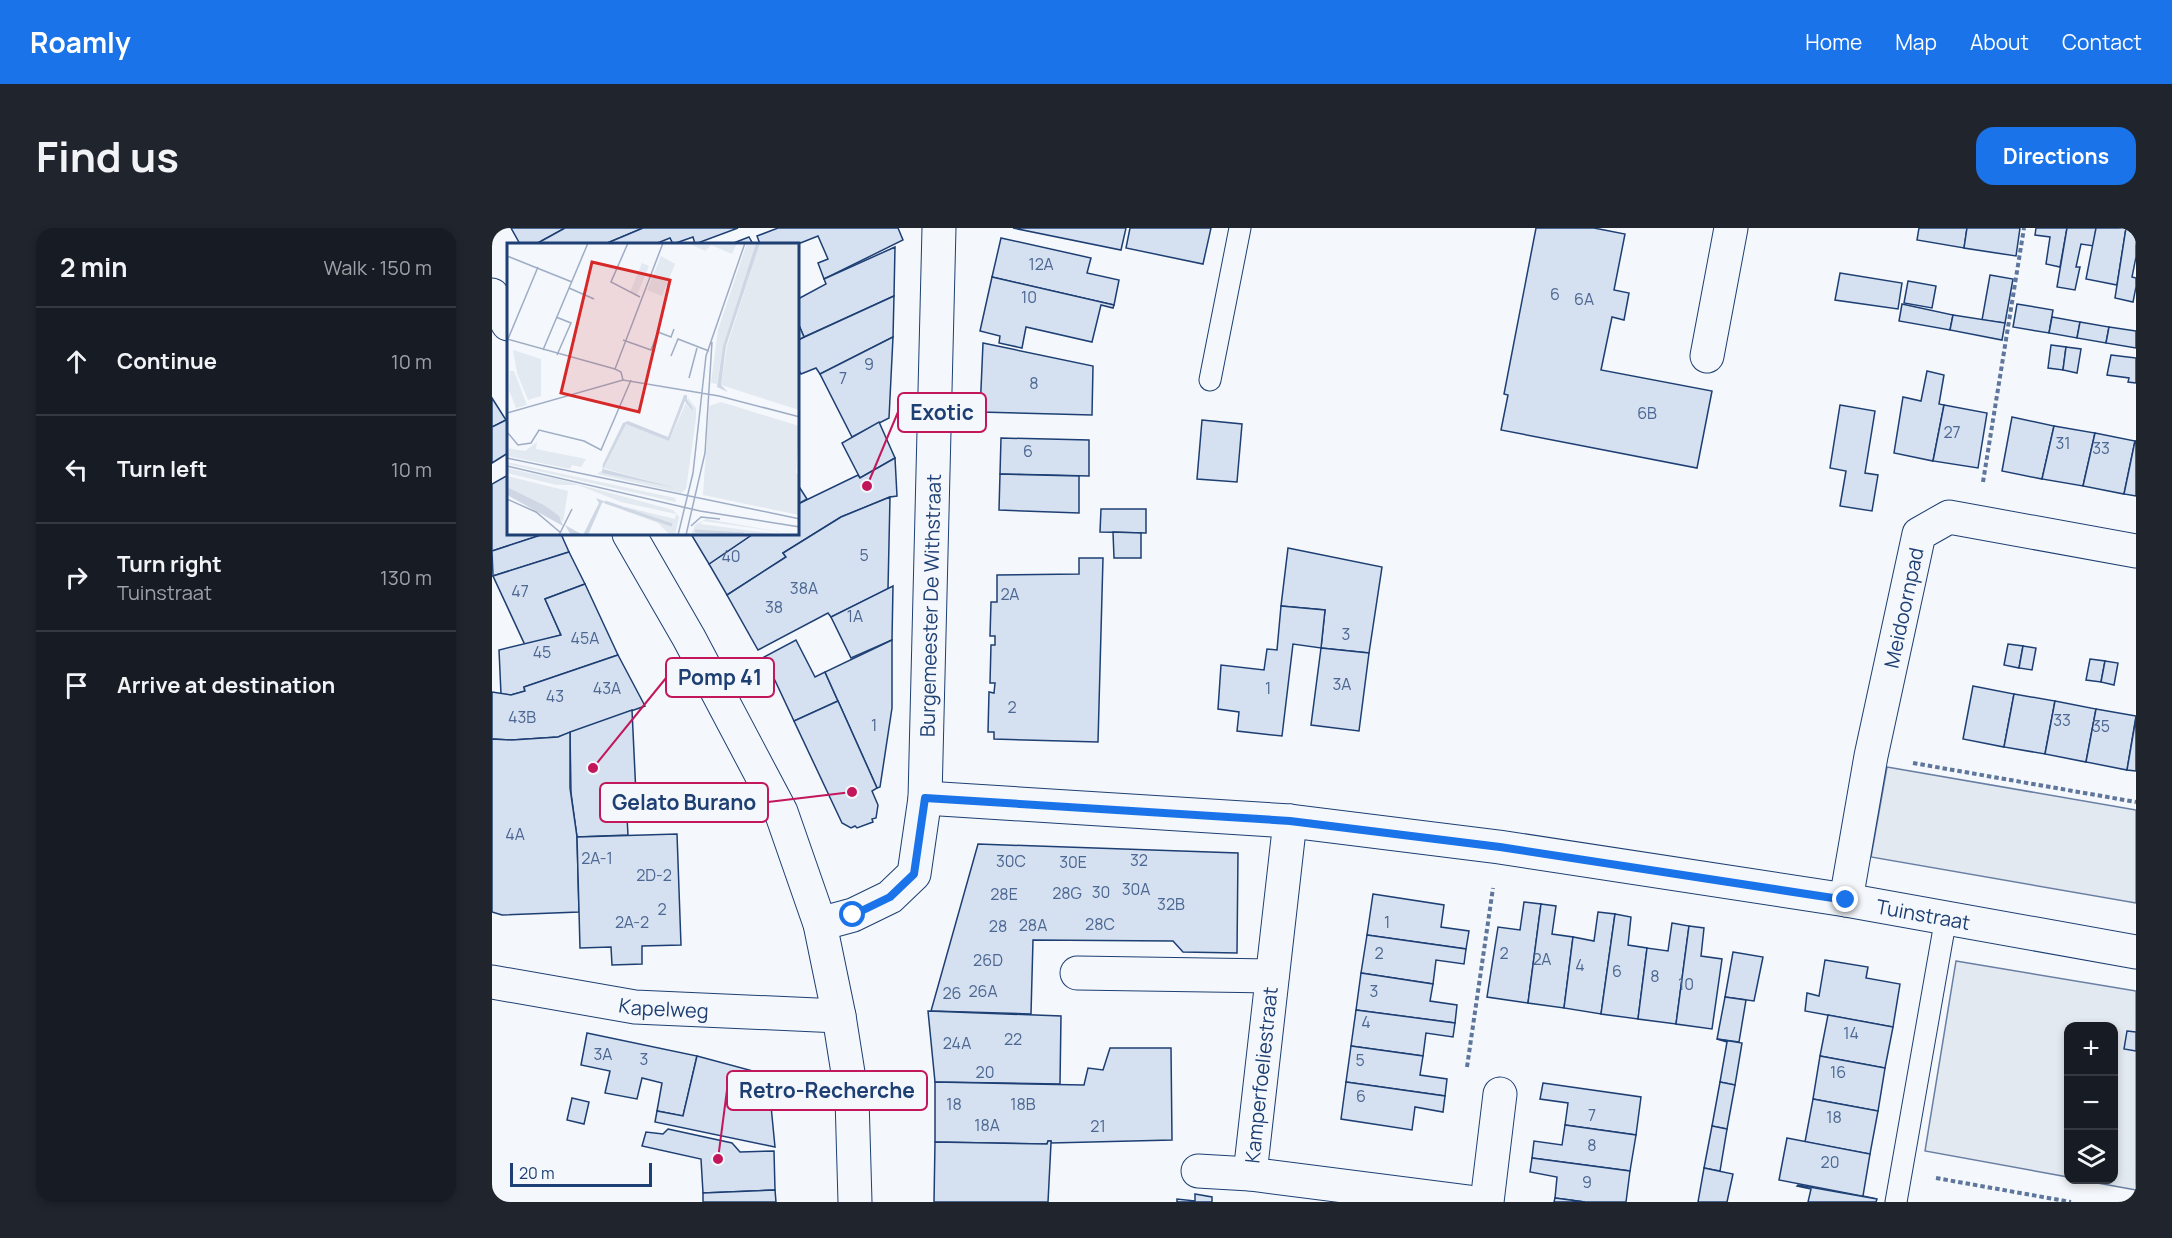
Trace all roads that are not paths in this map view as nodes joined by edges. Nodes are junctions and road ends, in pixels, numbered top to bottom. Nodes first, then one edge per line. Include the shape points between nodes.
1 (939, 228) edge
2 (1240, 228) edge
3 (1731, 228) edge
4 (492, 295) edge
5 (507, 322) edge
6 (1707, 356) dead end
7 (1210, 380) dead end
8 (630, 536) edge
9 (2136, 551) edge
10 (925, 798) junction
11 (1290, 821) junction
12 (1846, 900) junction
13 (1946, 917) junction
14 (820, 924) junction
15 (2136, 952) edge
16 (1077, 973) dead end
17 (1272, 976) junction
18 (492, 982) edge
19 (839, 1016) junction
20 (1500, 1094) road end
21 (1198, 1171) dead end
22 (1250, 1174) junction
23 (855, 1202) edge
24 (1469, 1202) edge
25 (1487, 1202) edge
26 (1896, 1202) edge

1 - 10 street, Burgemeester De Withstraat
2 - 7 lane
3 - 6 street
4 - 5 street
8 - 14 street via 781,812
9 - 12 street, Meidoornpad via 1949,517 1919,534 1871,756
10 - 11 street, Tuinstraat
10 - 14 street, Burgemeester De Withstraat via 914,874 890,897 853,915
11 - 12 street, Tuinstraat via 1500,847
11 - 17 street, Kamperfoeliestraat
12 - 13 street, Tuinstraat
13 - 15 street, Tuinstraat
13 - 26 lane
14 - 19 street
16 - 17 street, Kamperfoeliestraat
17 - 22 street, Kamperfoeliestraat
18 - 19 street, Kapelweg via 636,1007
19 - 23 street via 852,1098
20 - 25 street
21 - 22 street, Kamperfoeliestraat
22 - 24 street, Kamperfoeliestraat

